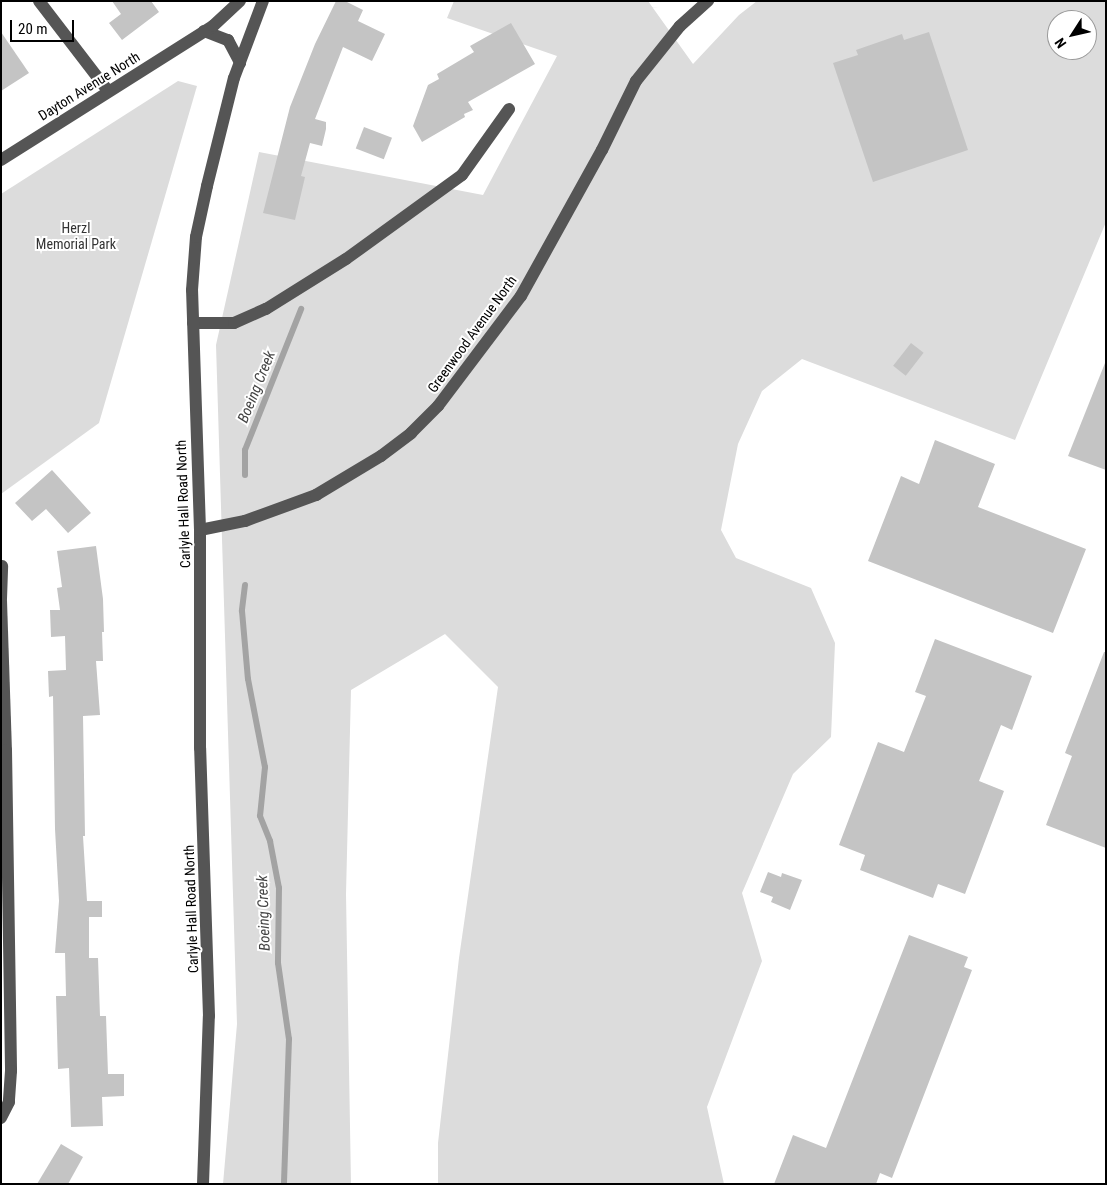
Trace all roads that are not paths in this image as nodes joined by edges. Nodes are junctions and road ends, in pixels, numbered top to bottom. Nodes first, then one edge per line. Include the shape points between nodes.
1 (39, 1) edge
2 (240, 1) edge
3 (263, 1) edge
4 (708, 1) edge
5 (204, 31) junction
6 (240, 63) junction
7 (108, 91) junction
8 (509, 109) dead end
9 (1, 160) edge
10 (193, 323) junction
11 (200, 530) junction
12 (2, 566) edge
13 (1, 600) edge
14 (4, 750) edge
15 (1, 1118) edge
16 (203, 1184) edge

1 - 7 street
2 - 5 street, Dayton Avenue North
3 - 6 street, Carlyle Hall Road North
4 - 11 street, Greenwood Avenue North via 680,26 636,81 602,150 521,296 438,406 381,456 316,495 245,522
5 - 6 street via 228,40
5 - 7 street, Dayton Avenue North
6 - 10 street, Carlyle Hall Road North via 196,237
7 - 9 street, Dayton Avenue North
8 - 10 street via 462,175 346,259 266,309 234,323
10 - 11 street, Carlyle Hall Road North
11 - 16 street, Carlyle Hall Road North via 200,748 209,1016
12 - 13 street
13 - 14 street
14 - 15 street via 11,1071 9,1102

